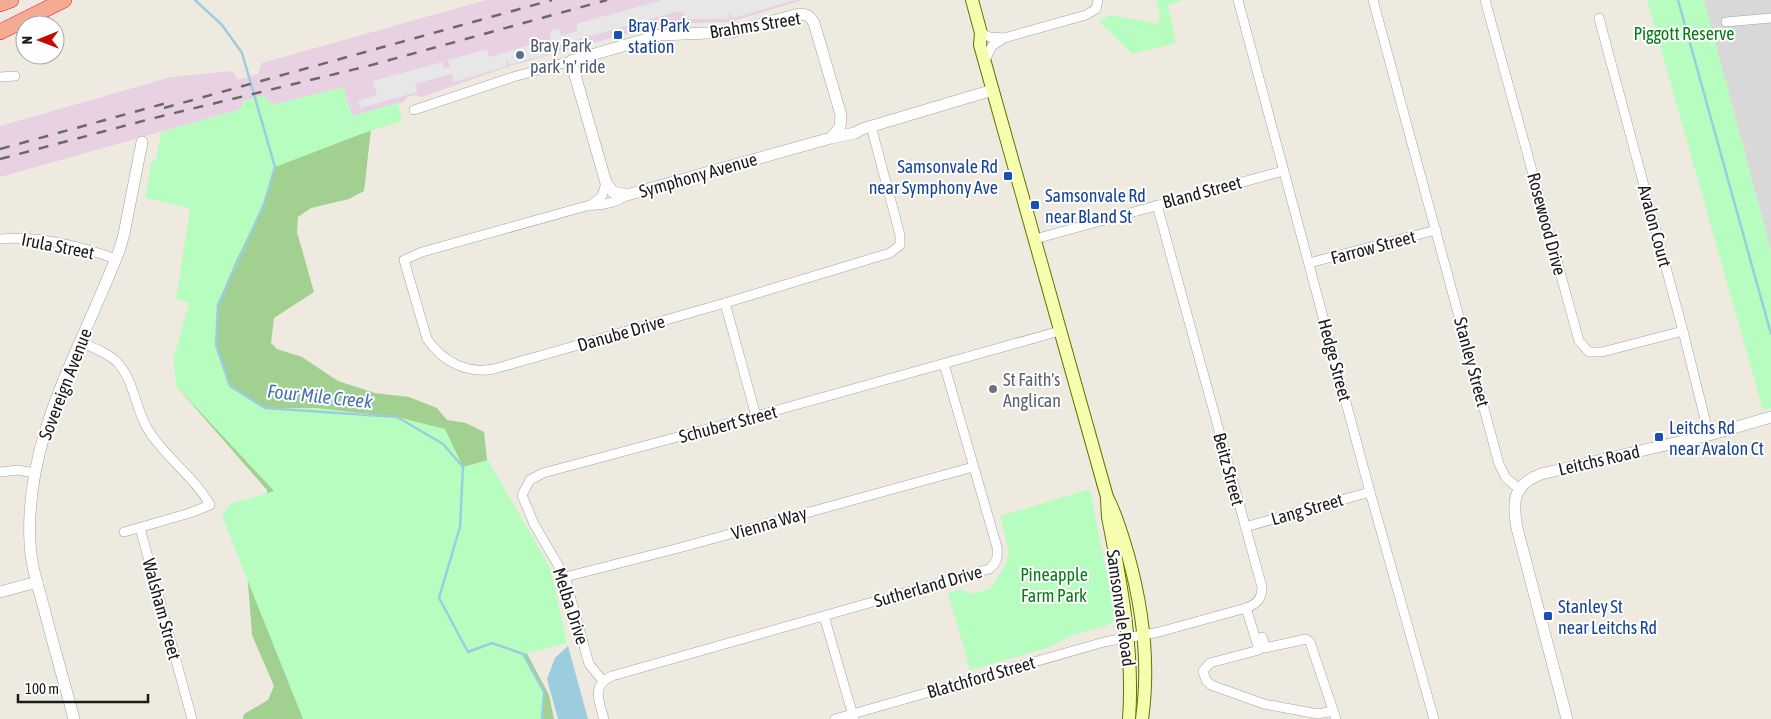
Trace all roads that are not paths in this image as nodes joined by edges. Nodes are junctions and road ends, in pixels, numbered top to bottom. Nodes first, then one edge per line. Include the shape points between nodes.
1 (11, 0) edge
2 (64, 0) edge
3 (963, 0) edge
4 (972, 0) edge
5 (1098, 0) edge
6 (1238, 0) edge
7 (1373, 0) edge
8 (1485, 0) edge
9 (0, 4) edge
10 (1599, 18) dead end
11 (1771, 18) edge
12 (1726, 22) dead end
13 (0, 32) edge
14 (1004, 38) junction
15 (981, 39) junction
16 (985, 60) junction
17 (571, 61) junction
18 (15, 76) dead end
19 (0, 77) edge
20 (993, 90) junction
21 (414, 110) dead end
22 (841, 115) junction
23 (866, 128) junction
24 (831, 138) junction
25 (142, 142) dead end
26 (1283, 171) junction
27 (606, 183) junction
28 (627, 195) junction
29 (590, 205) junction
30 (1157, 205) junction
31 (1436, 230) junction
32 (0, 239) edge
33 (1035, 239) junction
34 (116, 259) junction
35 (404, 260) joint
36 (1309, 263) junction
37 (726, 303) junction
38 (1060, 331) junction
39 (1683, 331) junction
40 (80, 342) junction
41 (944, 364) junction
42 (756, 416) junction
43 (1768, 418) edge
44 (1709, 435) junction
45 (973, 467) junction
46 (0, 472) edge
47 (34, 473) junction
48 (1519, 489) junction
49 (1370, 492) junction
50 (522, 495) joint
51 (1107, 497) junction
52 (1245, 527) junction
53 (140, 528) junction
54 (124, 532) dead end
55 (565, 577) junction
56 (37, 582) junction
57 (0, 592) edge
58 (1249, 607) junction
59 (824, 616) junction
60 (1144, 635) junction
61 (1128, 637) junction
62 (603, 681) junction
63 (1334, 715) edge
64 (853, 716) edge
65 (74, 719) edge
66 (192, 719) edge
67 (604, 719) edge
68 (835, 719) edge
69 (1130, 719) edge
70 (1142, 719) edge
71 (1434, 719) edge
72 (1567, 719) edge

1 - 9 highway
2 - 13 highway
3 - 15 main road, Samsonvale Road via 973,35
4 - 15 main road, Samsonvale Road
5 - 14 street via 1096,9 1086,15
6 - 26 street, Hedge Street
7 - 31 street, Stanley Street
8 - 39 street, Rosewood Drive via 1579,341 1589,352 1602,352
10 - 39 street, Avalon Court
11 - 12 street
14 - 15 street
14 - 16 street via 992,46
15 - 16 main road, Samsonvale Road
16 - 20 main road, Samsonvale Road
17 - 21 street
17 - 22 street, Brahms Street via 660,35 732,32 806,14 814,23
17 - 27 street
18 - 19 street
20 - 23 street, Symphony Avenue
20 - 33 main road, Samsonvale Road
22 - 23 street via 850,126
22 - 24 street via 840,127
23 - 24 street, Symphony Avenue
23 - 37 street, Danube Drive via 900,235 900,245 890,253
24 - 28 street, Symphony Avenue
25 - 34 street, Sovereign Avenue
26 - 30 street, Bland Street
26 - 36 street, Hedge Street
27 - 28 street via 613,192
27 - 29 street via 602,196
28 - 29 street, Symphony Avenue via 598,206
29 - 35 street, Symphony Avenue via 422,252
30 - 33 street, Bland Street
30 - 52 street, Beitz Street
31 - 36 street, Farrow Street
31 - 48 street, Stanley Street via 1499,464 1506,478
32 - 34 street, Irula Street via 44,240
33 - 38 main road, Samsonvale Road
34 - 40 street, Sovereign Avenue
35 - 37 street, Danube Drive via 427,339 434,349 466,369 481,371
36 - 49 street, Hedge Street
37 - 42 street
38 - 41 street
38 - 51 main road, Samsonvale Road
39 - 44 street, Avalon Court
40 - 47 street, Sovereign Avenue via 54,403
40 - 53 street via 115,360 126,373 147,428 202,491 210,505
41 - 42 street, Schubert Street
41 - 45 street, Sutherland Drive
42 - 50 street, Schubert Street via 543,473 530,480
43 - 44 street, Leitchs Road
44 - 48 street, Leitchs Road via 1541,474
45 - 55 street, Vienna Way
45 - 59 street, Sutherland Drive via 997,547 994,566
46 - 47 street
47 - 56 street, Sovereign Avenue via 30,543
48 - 72 street via 1514,504 1517,528
49 - 52 street, Lang Street
49 - 71 street, Hedge Street
50 - 55 street, Melba Drive via 534,524
51 - 60 main road, Samsonvale Road via 1116,515 1133,573
51 - 61 main road, Samsonvale Road
52 - 58 street, Beitz Street via 1262,587 1260,600
53 - 54 street
53 - 66 street, Walsham Street
55 - 62 street, Melba Drive via 589,664
56 - 57 street
56 - 65 street, Sovereign Avenue
58 - 60 street
58 - 63 street via 1265,648 1299,639 1310,642
58 - 63 street via 1259,650 1210,663 1204,671 1206,680 1216,688 1264,704
59 - 62 street, Sutherland Drive
59 - 64 street
60 - 61 street
60 - 70 main road, Samsonvale Road
61 - 64 street, Blatchford Street
61 - 69 main road, Samsonvale Road
62 - 67 street via 598,694
64 - 68 street, Blatchford Street

